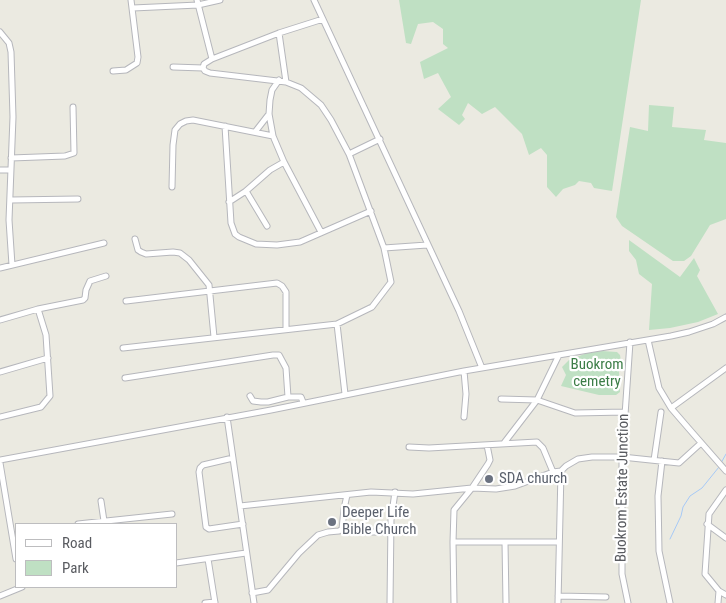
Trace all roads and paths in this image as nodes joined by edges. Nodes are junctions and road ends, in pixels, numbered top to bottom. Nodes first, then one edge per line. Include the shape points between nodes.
1 (132, 0) edge
2 (220, 0) edge
3 (314, 0) edge
4 (197, 2) edge
5 (133, 8) junction
6 (322, 19) junction
7 (0, 32) edge
8 (279, 33) junction
9 (212, 59) junction
10 (172, 67) dead end
11 (203, 68) junction
12 (112, 71) dead end
13 (279, 80) junction
14 (286, 82) junction
15 (73, 107) dead end
16 (269, 114) junction
17 (225, 126) junction
18 (255, 132) junction
19 (273, 136) junction
20 (380, 139) junction
21 (349, 154) junction
22 (12, 158) junction
23 (284, 162) junction
24 (0, 170) edge
25 (11, 170) junction
26 (172, 187) dead end
27 (246, 191) junction
28 (78, 199) dead end
29 (11, 200) junction
30 (229, 202) junction
31 (371, 211) junction
32 (266, 226) dead end
33 (321, 232) junction
34 (135, 240) dead end
35 (104, 243) dead end
36 (427, 245) junction
37 (384, 248) junction
38 (12, 265) junction
39 (0, 268) edge
40 (106, 276) dead end
41 (211, 290) junction
42 (126, 301) dead end
43 (38, 309) junction
44 (726, 317) edge
45 (0, 320) edge
46 (337, 324) junction
47 (286, 329) junction
48 (214, 338) junction
49 (648, 340) junction
50 (630, 342) junction
51 (123, 348) dead end
52 (559, 355) junction
53 (48, 358) junction
54 (482, 368) junction
55 (726, 368) edge
56 (464, 371) junction
57 (0, 372) edge
58 (125, 378) dead end
59 (345, 394) junction
60 (250, 396) dead end
61 (288, 397) junction
62 (501, 399) dead end
63 (537, 400) junction
64 (268, 402) junction
65 (303, 402) junction
66 (672, 408) junction
67 (271, 410) junction
68 (625, 412) junction
69 (660, 412) dead end
70 (0, 417) edge
71 (227, 417) junction
72 (464, 417) dead end
73 (701, 443) junction
74 (504, 444) junction
75 (487, 445) junction
76 (409, 447) dead end
77 (622, 457) junction
78 (233, 458) junction
79 (654, 460) junction
80 (0, 461) edge
81 (662, 461) junction
82 (725, 470) edge
83 (553, 472) junction
84 (561, 472) junction
85 (472, 488) junction
86 (726, 490) edge
87 (396, 492) junction
88 (347, 495) junction
89 (101, 501) dead end
90 (240, 506) junction
91 (172, 514) dead end
92 (104, 521) junction
93 (87, 523) edge
94 (242, 524) junction
95 (707, 524) junction
96 (366, 532) dead end
97 (391, 532) junction
98 (14, 533) edge
99 (726, 538) edge
100 (453, 542) junction
101 (505, 542) junction
102 (560, 542) junction
103 (15, 546) edge
104 (246, 553) junction
105 (208, 559) junction
106 (178, 563) edge
107 (20, 588) edge
108 (719, 591) junction
109 (252, 594) junction
110 (726, 595) edge
111 (0, 596) edge
112 (558, 596) junction
113 (606, 597) dead end
114 (215, 602) edge
115 (204, 603) edge
116 (254, 603) edge
117 (390, 603) edge
118 (454, 603) edge
119 (506, 603) edge
120 (558, 603) edge
121 (628, 603) edge
122 (670, 603) edge
123 (718, 603) edge

1 - 5 street
2 - 4 street
3 - 6 street
4 - 5 street
4 - 9 street
5 - 12 street via 137,63 126,70
6 - 8 street
6 - 20 street
7 - 22 street via 12,52
8 - 9 street
8 - 14 street
9 - 11 street
10 - 11 street
11 - 13 street via 210,73
13 - 14 street
13 - 16 street via 272,90
14 - 21 street via 301,88 321,105
15 - 22 street via 74,153
16 - 18 street
16 - 19 street
17 - 18 street
17 - 26 street via 193,120 180,124 175,130 173,145
17 - 30 street
18 - 19 street
19 - 23 street
20 - 21 street
20 - 36 street
21 - 31 street
22 - 25 street
23 - 27 street
23 - 33 street
24 - 25 street
25 - 29 street
27 - 30 street
27 - 32 street
28 - 29 street
29 - 38 street
30 - 33 street via 235,234 256,244 300,242
31 - 33 street
31 - 37 street
34 - 41 street via 138,250 146,254 173,252 185,256
35 - 38 street
36 - 37 street
36 - 54 street
37 - 46 street via 391,282 372,308
38 - 39 street
40 - 43 street via 90,281 83,300
41 - 42 street
41 - 47 street via 277,283 286,292
41 - 48 street
43 - 45 street
43 - 53 street via 46,335
44 - 49 street via 689,332
46 - 47 street
46 - 59 street
47 - 48 street
48 - 51 street
49 - 50 street
49 - 66 street via 659,388
50 - 52 street
50 - 68 street, Buokrom Estate Junction
52 - 54 street
52 - 63 street
53 - 57 street
53 - 70 street via 49,399 41,406
54 - 56 street
55 - 66 street
56 - 59 street
56 - 72 street
58 - 61 street via 279,355 286,368
59 - 65 street
60 - 64 street via 253,401
61 - 64 street
61 - 65 street via 300,397
62 - 63 street
63 - 68 street via 576,413
63 - 74 street
64 - 67 street
65 - 67 street
66 - 73 street
67 - 71 street
68 - 77 street, Buokrom Estate Junction
69 - 79 street
71 - 78 street
71 - 80 street
73 - 81 street via 679,463
73 - 82 street
74 - 75 street
74 - 83 street via 537,442
75 - 76 street
75 - 85 street via 490,460
77 - 79 street
77 - 84 street via 578,459
77 - 121 street, Buokrom Estate Junction via 622,574
78 - 90 street
78 - 94 street via 200,468 206,527
79 - 81 street
80 - 98 street
81 - 122 street via 658,496 660,551
83 - 84 street
83 - 85 street via 496,490
84 - 102 street
85 - 87 street via 420,494
85 - 100 street via 454,510
86 - 95 street via 709,514
87 - 88 street
87 - 97 street
88 - 90 street
88 - 109 street via 342,529 318,535 268,590
89 - 92 street
90 - 94 street
91 - 92 street
92 - 93 street
94 - 104 street
95 - 99 street
95 - 108 street via 705,574
96 - 97 street
97 - 117 street
98 - 103 street
100 - 101 street
100 - 118 street
101 - 102 street
101 - 119 street
102 - 112 street
104 - 105 street
104 - 109 street
105 - 106 street
105 - 114 street
107 - 111 street
108 - 110 street
108 - 123 street
109 - 116 street
112 - 113 street
112 - 120 street
114 - 115 street

